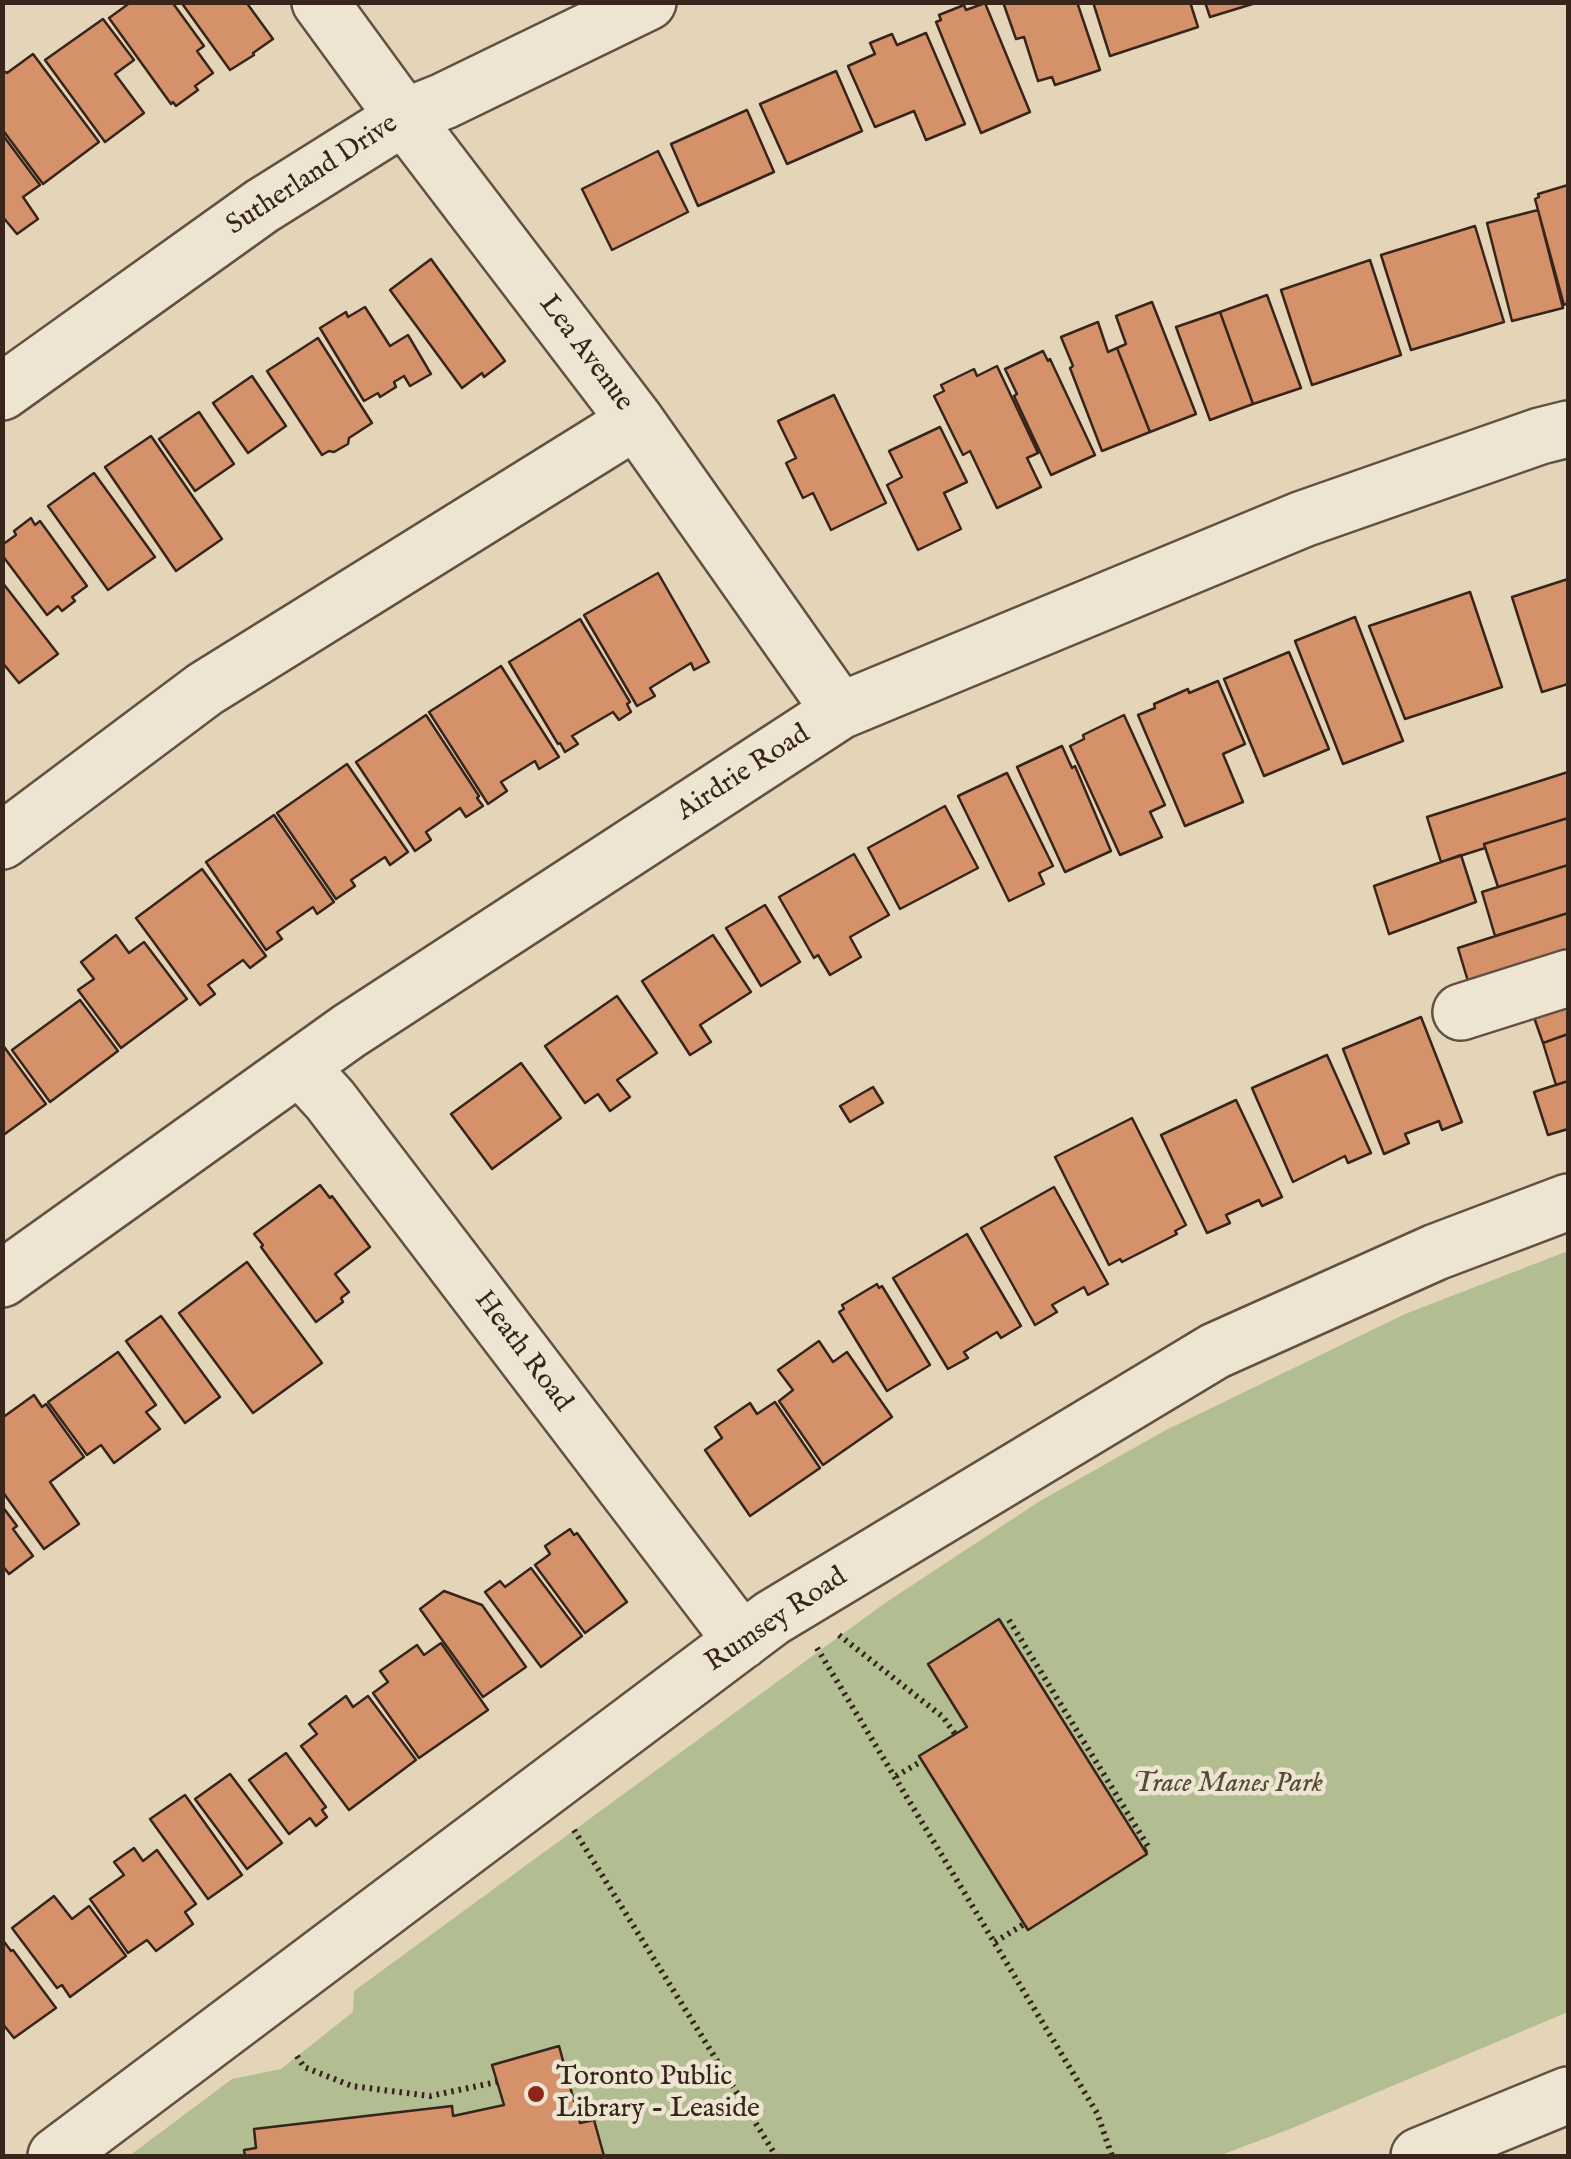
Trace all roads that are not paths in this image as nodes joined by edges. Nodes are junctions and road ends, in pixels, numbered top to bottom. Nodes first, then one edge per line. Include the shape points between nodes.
1 (320, 2) edge
2 (648, 2) edge
3 (404, 117) junction
4 (2, 392) edge
5 (636, 420) junction
6 (1568, 429) edge
7 (840, 711) junction
8 (2, 840) edge
9 (1568, 978) edge
10 (1461, 1012) dead end
11 (300, 1066) junction
12 (1568, 1202) edge
13 (2, 1280) edge
14 (742, 1641) junction
15 (1568, 2094) edge
16 (56, 2156) edge
17 (1418, 2156) edge

1 - 3 street, Lea Avenue
2 - 3 street, Sutherland Drive
3 - 4 street, Sutherland Drive via 262,206
3 - 5 street, Lea Avenue
5 - 7 street, Lea Avenue
5 - 8 street via 205,689
6 - 7 street, Airdrie Road via 1304,519
7 - 11 street, Airdrie Road
9 - 10 street
11 - 13 street, Airdrie Road
11 - 14 street, Heath Road
12 - 14 street, Rumsey Road via 1436,1252 1215,1351
14 - 16 street, Rumsey Road
15 - 17 street

